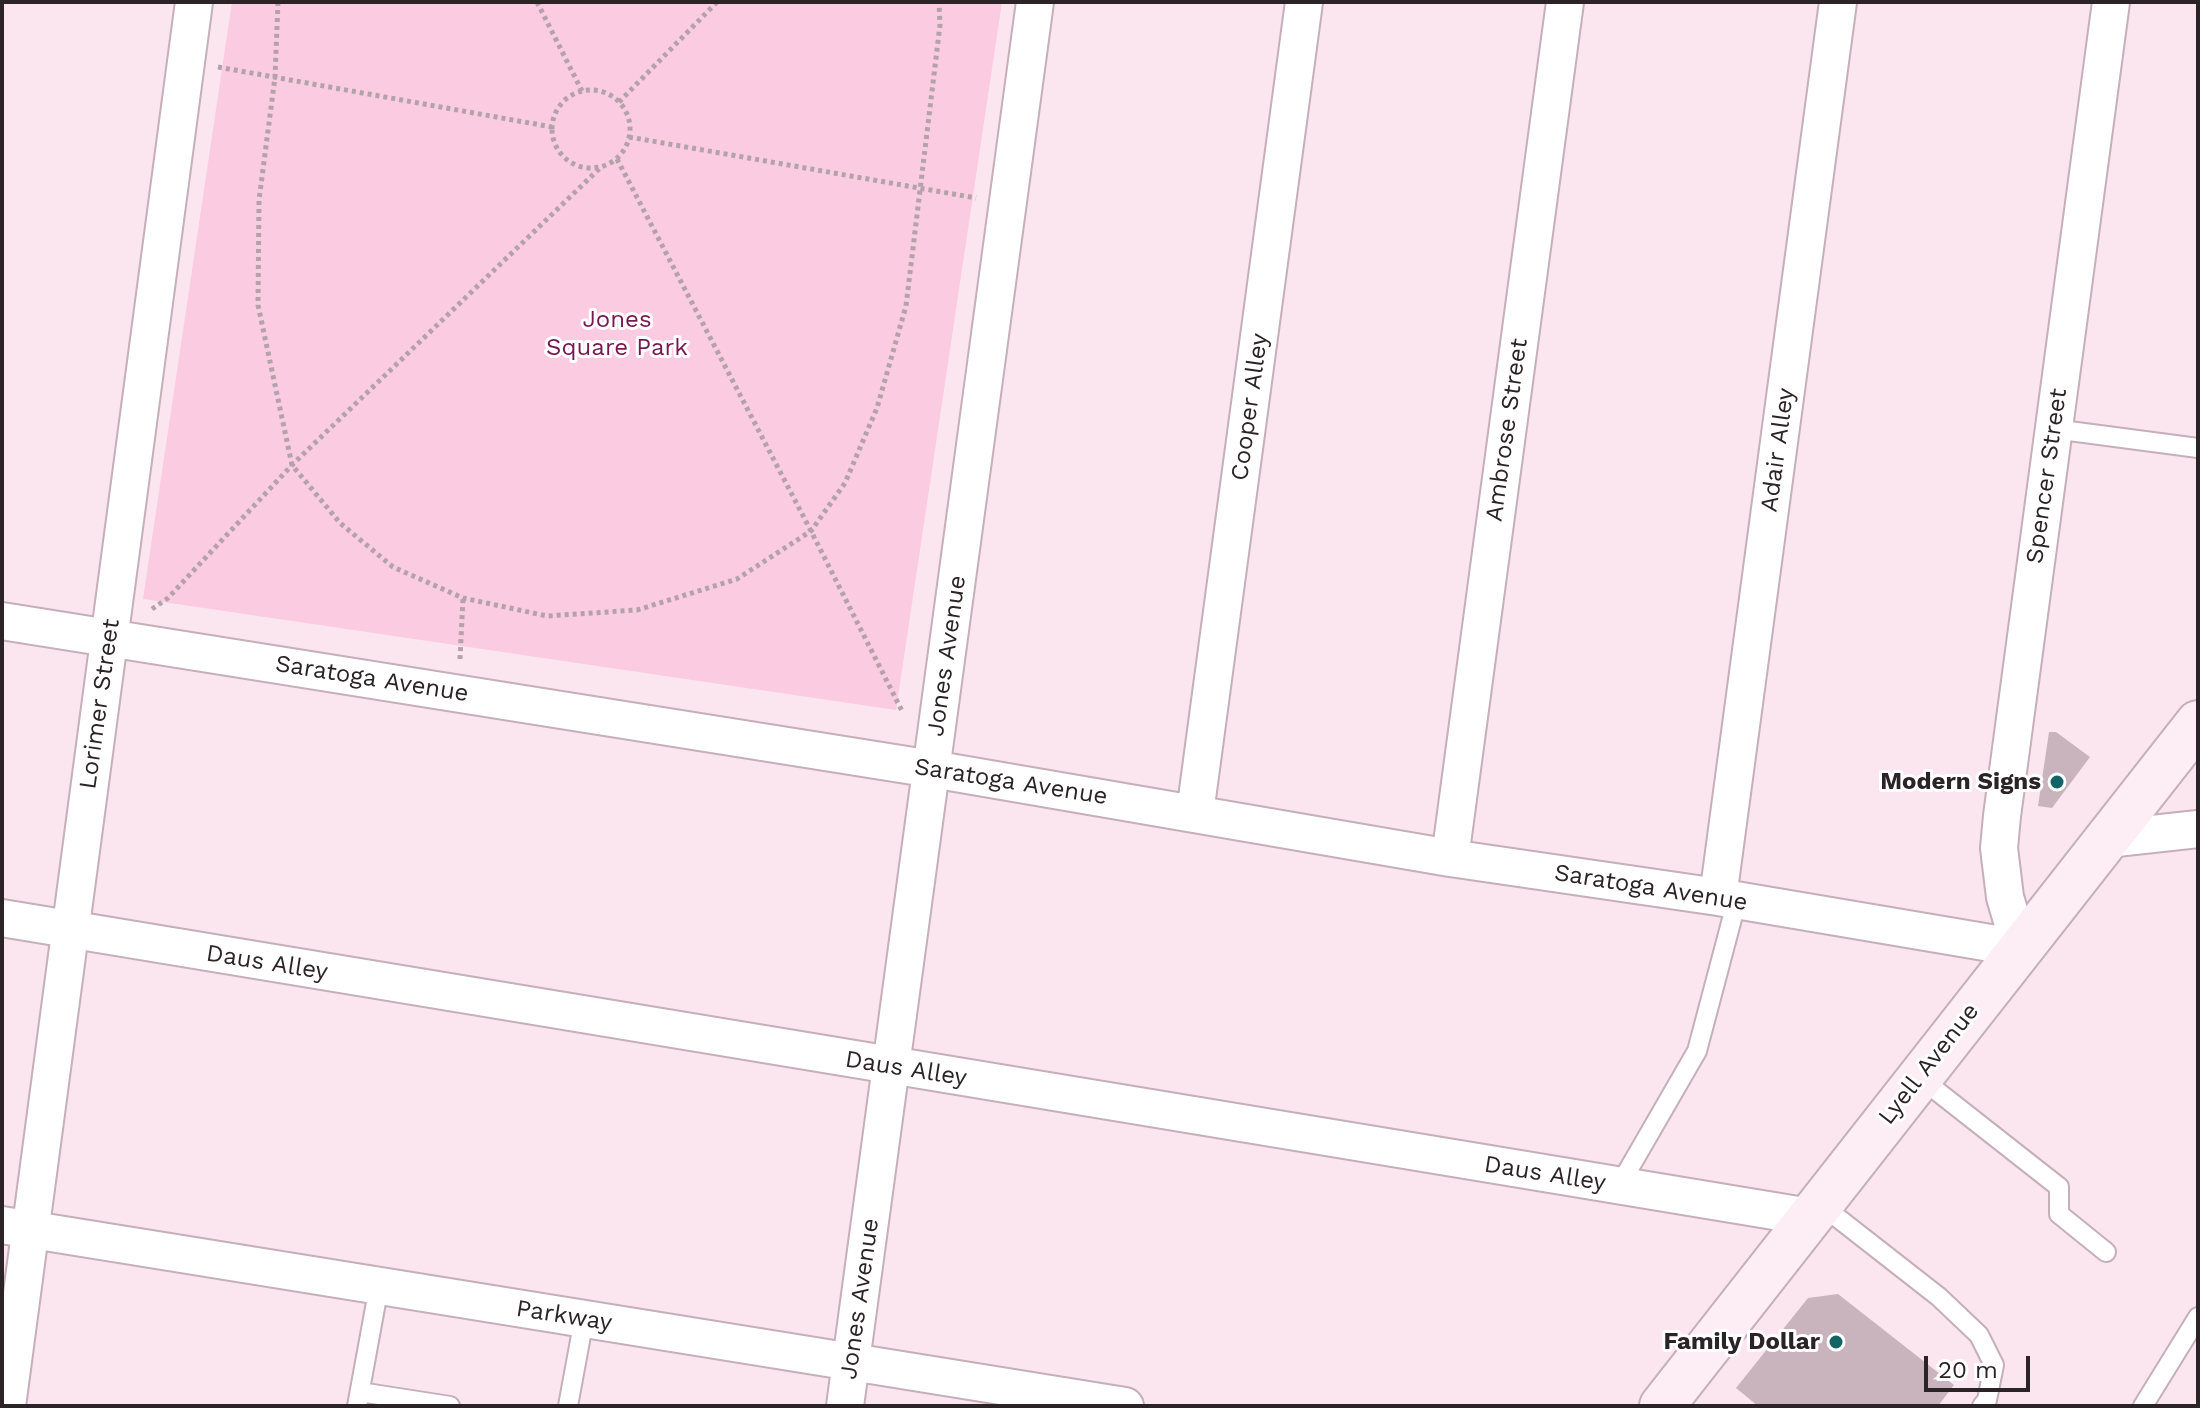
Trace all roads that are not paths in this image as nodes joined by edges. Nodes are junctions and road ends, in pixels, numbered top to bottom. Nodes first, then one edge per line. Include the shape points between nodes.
1 (194, 2) edge
2 (1035, 2) edge
3 (1304, 2) edge
4 (1565, 2) edge
5 (1838, 2) edge
6 (2111, 2) edge
7 (2054, 429) junction
8 (2198, 448) edge
9 (2, 621) edge
10 (108, 639) junction
11 (2198, 723) edge
12 (932, 769) junction
13 (1195, 813) junction
14 (2198, 829) edge
15 (2107, 839) junction
16 (1450, 858) junction
17 (1728, 899) junction
18 (2, 918) edge
19 (69, 930) junction
20 (2020, 948) junction
21 (891, 1067) junction
22 (1919, 1077) junction
23 (1619, 1186) junction
24 (1815, 1211) junction
25 (16, 1227) edge
26 (2106, 1252) dead end
27 (379, 1286) junction
28 (2198, 1317) edge
29 (584, 1319) junction
30 (851, 1362) junction
31 (359, 1399) edge
32 (7, 1406) edge
33 (450, 1406) edge
34 (568, 1406) edge
35 (845, 1406) edge
36 (1125, 1406) edge
37 (1662, 1406) edge
38 (1982, 1406) edge
39 (2143, 1406) edge

1 - 10 street, Lorimer Street
2 - 12 street, Jones Avenue
3 - 13 street, Cooper Alley
4 - 16 street, Ambrose Street
5 - 17 street, Adair Alley
6 - 7 street, Spencer Street
7 - 8 lane
7 - 20 street, Spencer Street via 1999,848 2005,897
9 - 10 street, Saratoga Avenue
10 - 12 street, Saratoga Avenue
10 - 19 street, Lorimer Street
11 - 15 main road, Lyell Avenue
12 - 13 street, Saratoga Avenue
12 - 21 street, Jones Avenue
13 - 16 street, Saratoga Avenue
14 - 15 street
15 - 20 main road, Lyell Avenue
16 - 17 street, Saratoga Avenue
17 - 20 street, Saratoga Avenue
17 - 23 lane via 1697,1051
18 - 19 street, Daus Alley
19 - 21 street, Daus Alley
19 - 25 street, Lorimer Street
20 - 22 main road, Lyell Avenue
21 - 23 street, Daus Alley
21 - 30 street, Jones Avenue
22 - 24 main road, Lyell Avenue
22 - 26 lane via 2059,1187 2059,1214
23 - 24 street, Daus Alley
24 - 37 main road, Lyell Avenue
24 - 38 lane via 1939,1297 1979,1335 1994,1365
25 - 27 street, Parkway
25 - 32 street, Lorimer Street
27 - 29 street, Parkway
27 - 31 lane
28 - 39 lane
29 - 30 street, Parkway
29 - 34 lane
30 - 35 street, Jones Avenue
30 - 36 street, Parkway
31 - 33 lane

